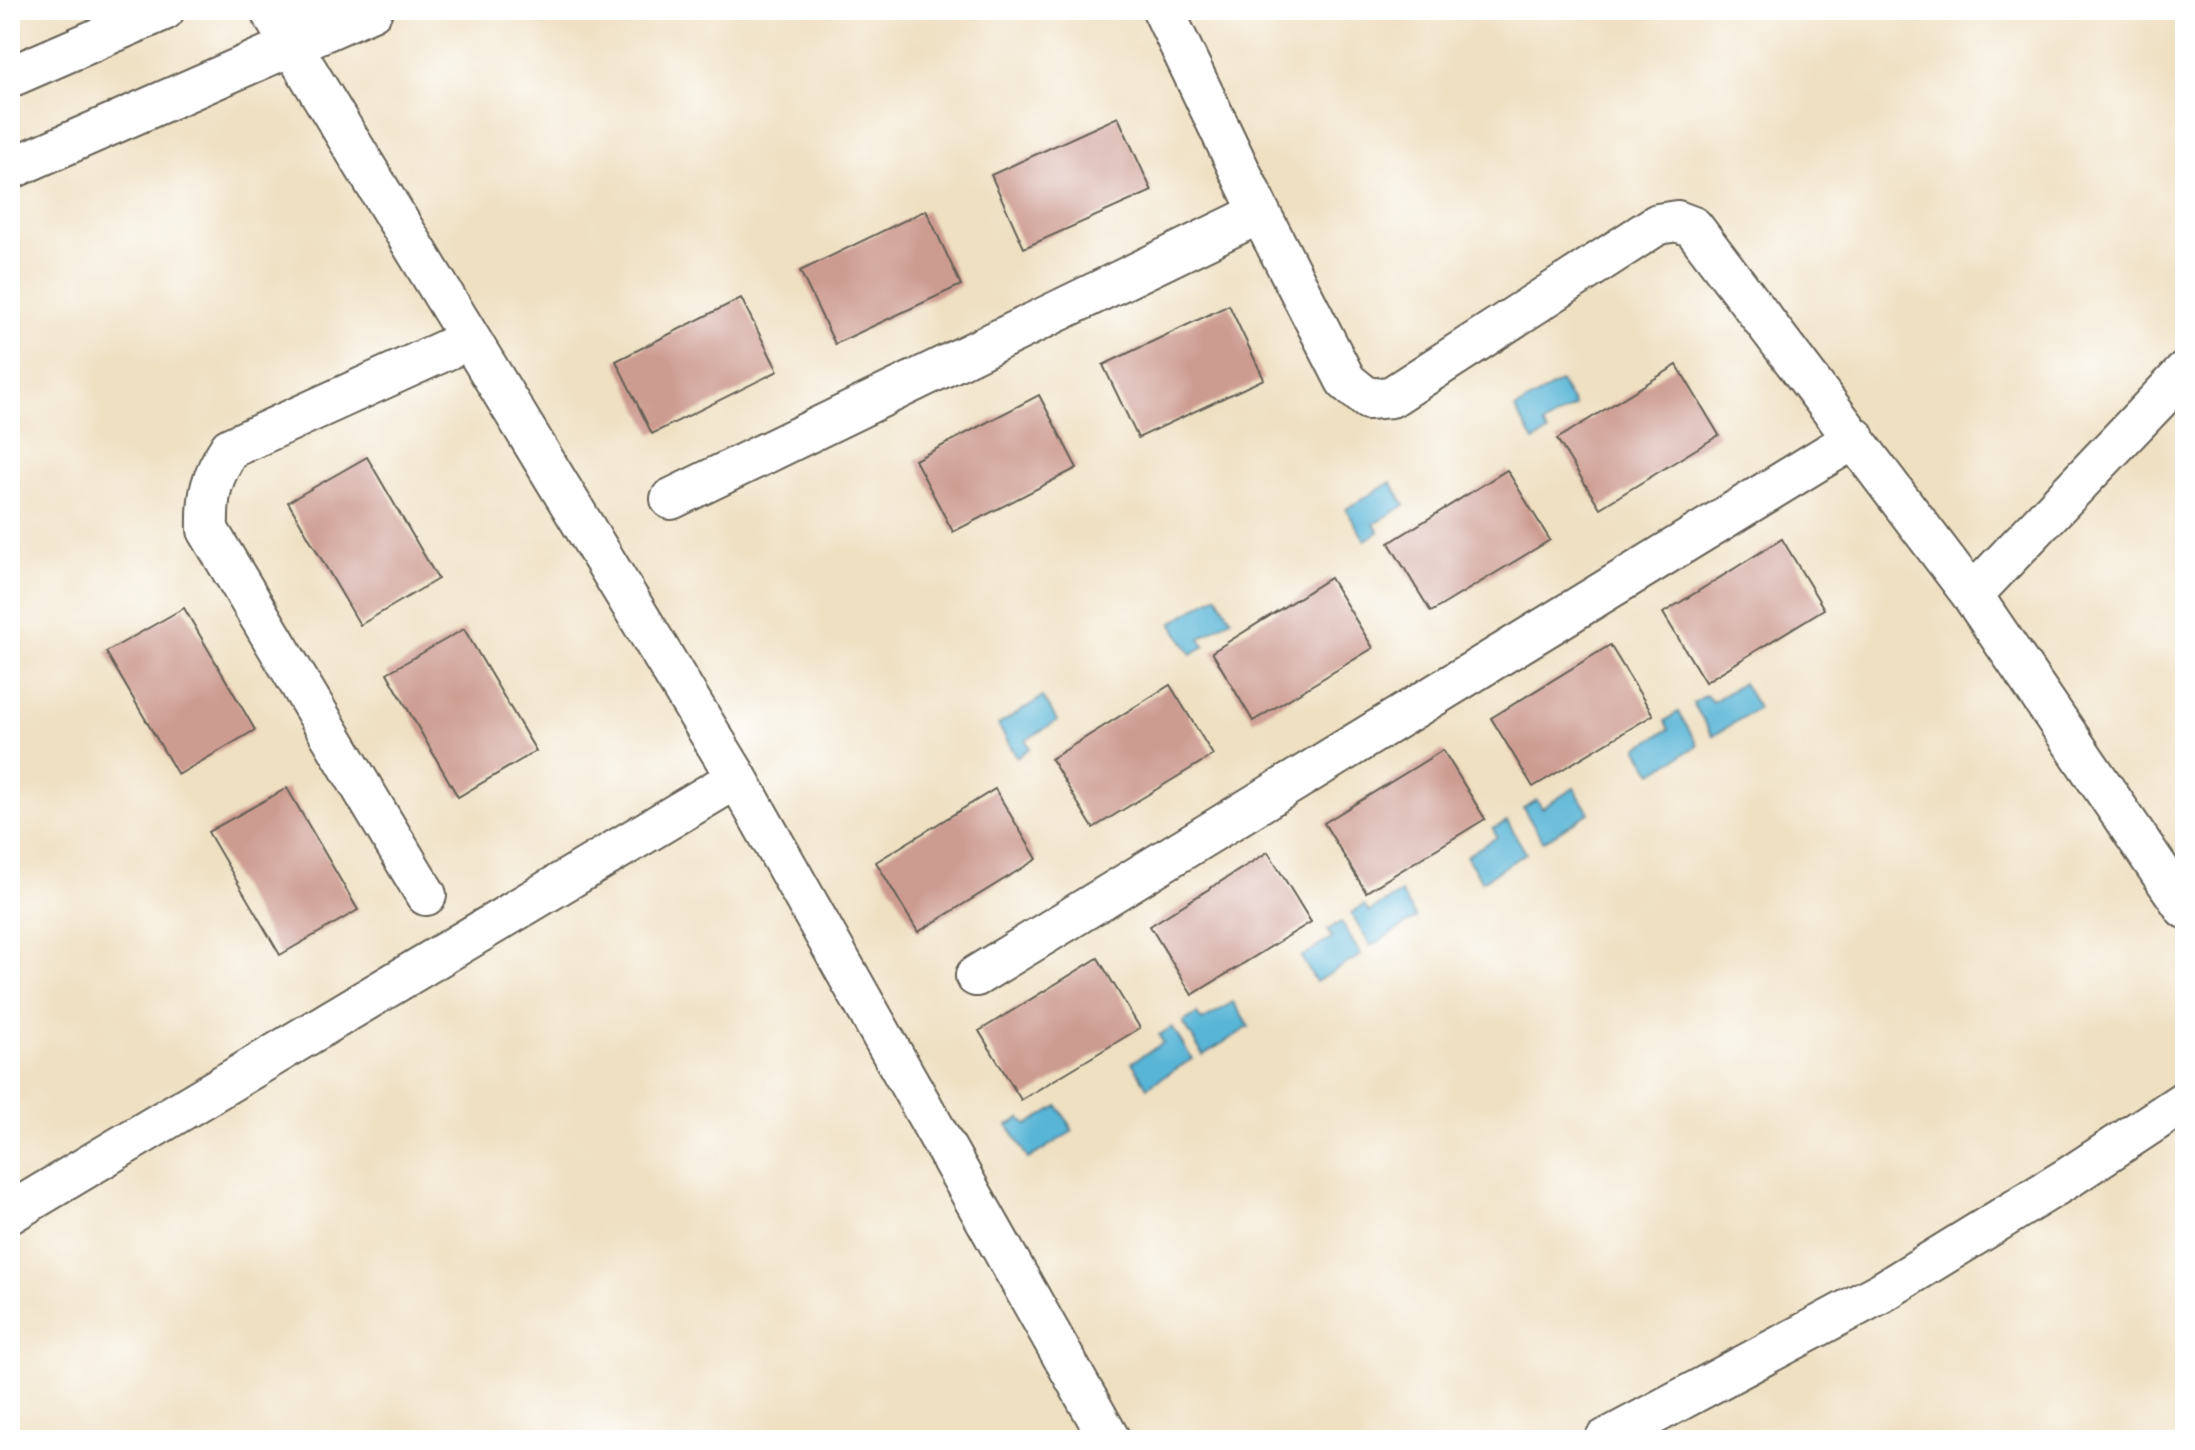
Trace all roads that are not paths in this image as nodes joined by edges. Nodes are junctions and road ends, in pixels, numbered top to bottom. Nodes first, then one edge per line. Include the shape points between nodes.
1 (164, 10) edge
2 (270, 10) edge
3 (372, 10) edge
4 (1163, 10) edge
5 (291, 45) junction
6 (10, 77) edge
7 (10, 169) edge
8 (1260, 213) junction
9 (470, 339) junction
10 (2185, 372) edge
11 (1855, 438) junction
12 (671, 499) dead end
13 (1972, 595) junction
14 (737, 778) junction
15 (426, 895) dead end
16 (2185, 908) edge
17 (976, 976) dead end
18 (2185, 1101) edge
19 (10, 1213) edge
20 (1110, 1440) edge
21 (1605, 1440) edge

1 - 6 street
2 - 5 street
3 - 5 street
4 - 8 street
5 - 7 street
5 - 9 street
8 - 11 street via 1346,381 1368,399 1391,397 1658,224 1677,221 1693,227
8 - 12 street
9 - 14 street
9 - 15 street via 230,448 216,469 207,499 208,530
10 - 13 street
11 - 13 street
11 - 17 street
13 - 16 street
14 - 19 street
14 - 20 street
18 - 21 street via 1882,1292

